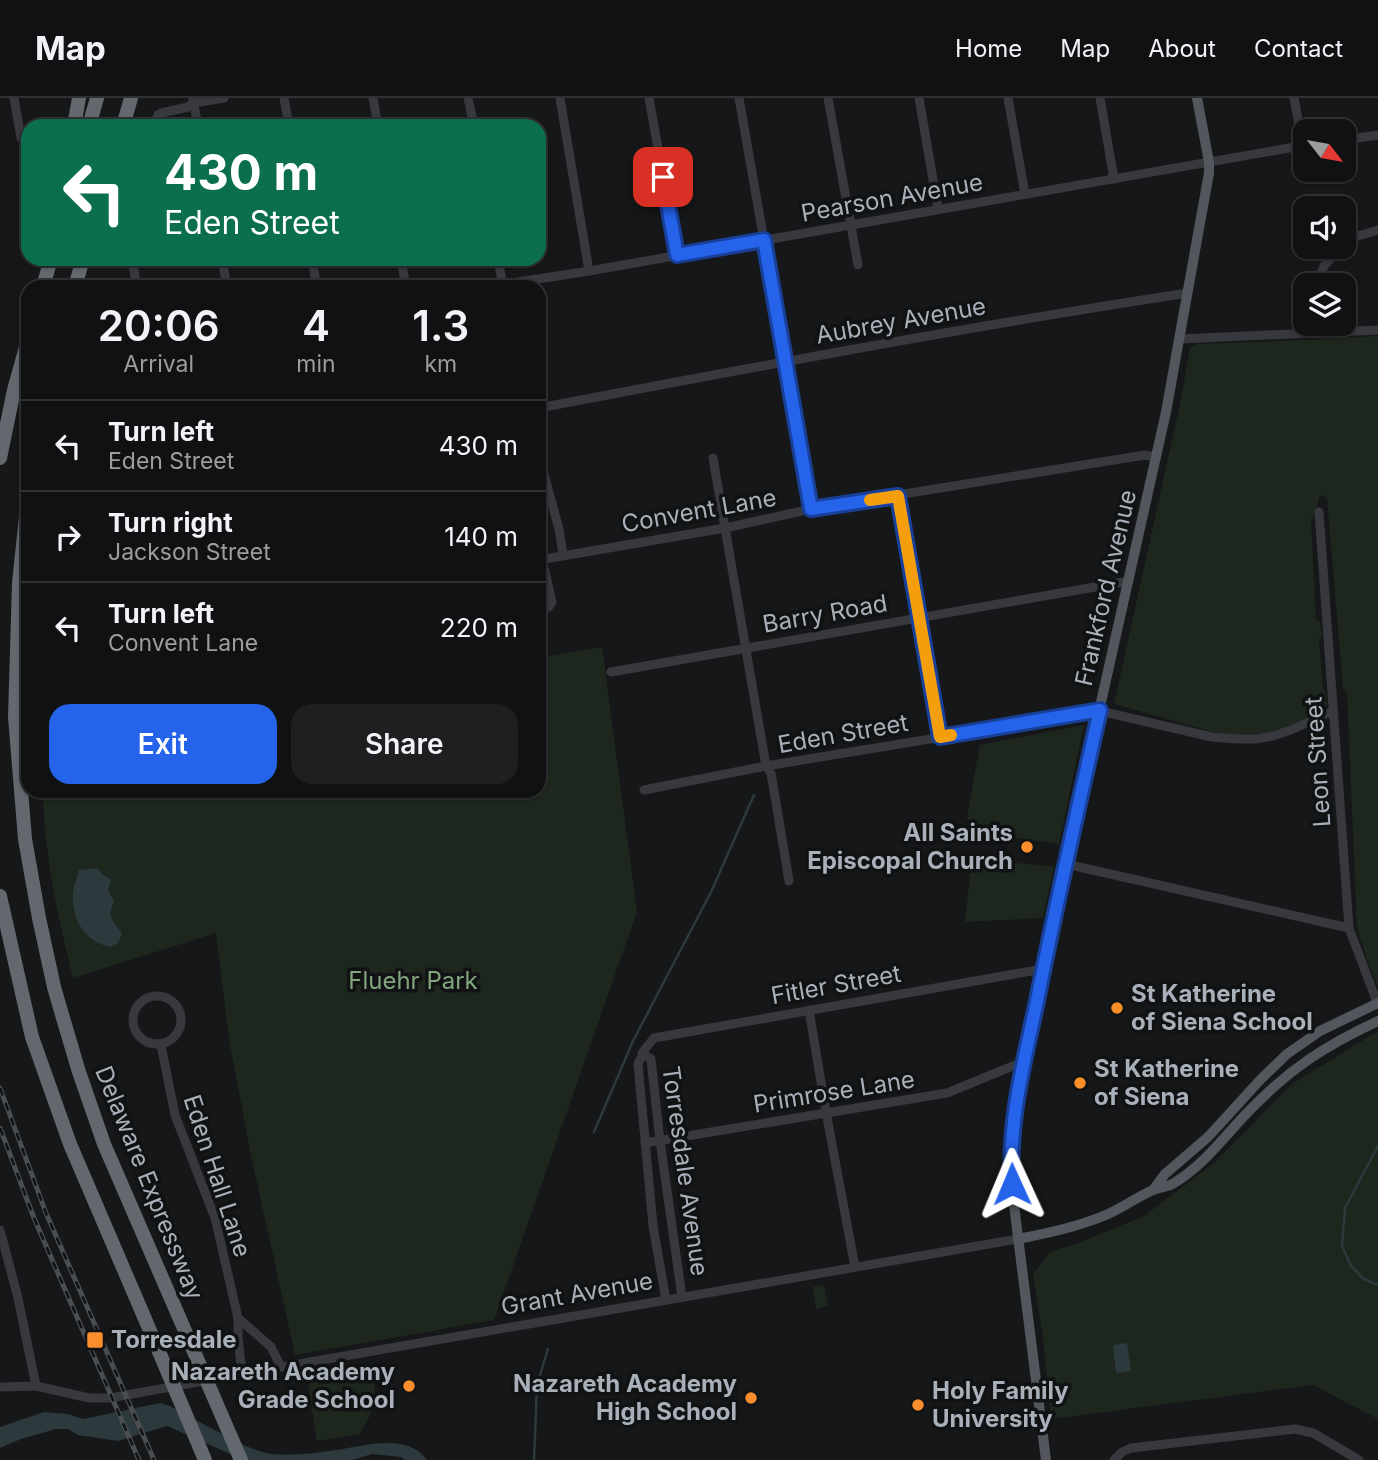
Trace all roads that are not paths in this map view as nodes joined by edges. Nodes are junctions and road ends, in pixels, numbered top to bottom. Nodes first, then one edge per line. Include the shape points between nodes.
1 (14, 98) edge
2 (79, 98) edge
3 (97, 98) edge
4 (131, 98) edge
5 (224, 98) edge
6 (284, 98) edge
7 (373, 98) edge
8 (468, 98) edge
9 (560, 98) edge
10 (649, 98) edge
11 (739, 98) edge
12 (828, 98) edge
13 (919, 98) edge
14 (1008, 98) edge
15 (1100, 98) edge
16 (1197, 98) edge
17 (1294, 98) edge
18 (194, 101) edge
19 (75, 119) edge
20 (91, 119) edge
21 (125, 119) edge
22 (156, 119) edge
23 (197, 119) edge
24 (288, 119) edge
25 (377, 119) edge
26 (472, 119) edge
27 (1298, 119) edge
28 (1378, 135) edge
29 (21, 138) dead end
30 (1356, 138) edge
31 (1293, 147) edge
32 (1209, 162) junction
33 (1114, 179) junction
34 (1026, 194) junction
35 (938, 209) junction
36 (850, 224) junction
37 (1378, 230) edge
38 (1356, 237) edge
39 (764, 240) junction
40 (677, 255) junction
41 (858, 265) dead end
42 (589, 271) junction
43 (537, 280) edge
44 (1188, 293) junction
45 (1356, 329) edge
46 (1293, 330) edge
47 (1378, 330) edge
48 (1180, 338) junction
49 (785, 361) junction
50 (21, 365) edge
51 (546, 407) edge
52 (1156, 457) junction
53 (0, 458) edge
54 (713, 458) dead end
55 (546, 482) edge
56 (898, 496) junction
57 (811, 509) junction
58 (1319, 512) dead end
59 (725, 528) junction
60 (564, 554) junction
61 (546, 558) edge
62 (21, 564) edge
63 (546, 580) edge
64 (1129, 581) junction
65 (546, 608) edge
66 (920, 617) junction
67 (744, 648) junction
68 (611, 671) dead end
69 (1100, 710) junction
70 (1333, 711) junction
71 (940, 737) junction
72 (765, 766) junction
73 (21, 790) edge
74 (644, 790) dead end
75 (22, 798) edge
76 (1066, 864) junction
77 (789, 881) dead end
78 (0, 896) edge
79 (1349, 928) junction
80 (1043, 969) junction
81 (1378, 1004) edge
82 (809, 1010) junction
83 (1378, 1021) edge
84 (161, 1045) junction
85 (642, 1052) junction
86 (1024, 1062) junction
87 (826, 1112) junction
88 (660, 1140) junction
89 (645, 1143) junction
90 (1153, 1190) junction
91 (0, 1230) edge
92 (1018, 1239) junction
93 (855, 1267) junction
94 (682, 1297) junction
95 (666, 1300) junction
96 (238, 1318) junction
97 (281, 1367) junction
98 (243, 1374) junction
99 (36, 1386) junction
100 (0, 1387) edge
101 (205, 1460) edge
102 (241, 1460) edge
103 (1046, 1460) edge
104 (1114, 1460) edge
105 (1359, 1460) edge

1 - 29 street
2 - 19 highway
3 - 20 highway
4 - 21 highway
5 - 18 street
6 - 24 street
7 - 25 street
8 - 26 street
9 - 42 street
10 - 40 street
11 - 39 street
12 - 36 street
13 - 35 street
14 - 34 street
15 - 33 street
16 - 32 main road, Frankford Avenue
17 - 27 street
18 - 22 street
18 - 23 street
28 - 30 street
31 - 32 street, Pearson Avenue
32 - 33 street, Pearson Avenue
32 - 44 main road, Frankford Avenue
33 - 34 street, Pearson Avenue
34 - 35 street, Pearson Avenue
35 - 36 street, Pearson Avenue
36 - 39 street, Pearson Avenue
36 - 41 street
37 - 38 street
39 - 40 street, Pearson Avenue
39 - 49 street
40 - 42 street, Pearson Avenue
42 - 43 street, Pearson Avenue
44 - 48 main road, Frankford Avenue
44 - 49 street, Aubrey Avenue
45 - 47 street
46 - 48 street
48 - 52 main road, Frankford Avenue
49 - 51 street, Aubrey Avenue
49 - 57 street
50 - 53 highway
52 - 56 street, Convent Lane
52 - 64 main road, Frankford Avenue
54 - 59 street
55 - 60 street
56 - 57 street, Convent Lane
56 - 66 street
57 - 59 street, Convent Lane
58 - 70 street, Leon Street
59 - 60 street, Convent Lane
59 - 67 street
60 - 61 street, Convent Lane
62 - 73 highway, Delaware Expressway, bridge via 15,717
63 - 65 street via 552,602
64 - 66 street, Barry Road
64 - 69 main road, Frankford Avenue
66 - 67 street, Barry Road
66 - 71 street
67 - 68 street, Barry Road
67 - 72 street
69 - 70 street, Eden Street via 1238,739 1273,736
69 - 71 street, Eden Street
69 - 76 main road, Frankford Avenue
70 - 79 street, Leon Street
71 - 72 street, Eden Street
72 - 74 street, Eden Street
72 - 77 street via 771,774
75 - 102 highway, Delaware Expressway, bridge via 39,918 79,1072 104,1144
76 - 79 street
76 - 80 main road, Frankford Avenue
78 - 101 highway, bridge via 32,1037 70,1144
79 - 81 street, Leon Street
80 - 82 street, Fitler Street
80 - 86 main road, Frankford Avenue
81 - 90 main road, Grant Avenue via 1320,1031 1287,1055
82 - 85 street, Fitler Street via 661,1035
82 - 87 street
83 - 90 main road, Grant Avenue via 1285,1075 1191,1170 1172,1184
84 - 84 street via 175,1038 181,1019 172,1001 153,996 136,1007 133,1027 142,1040
84 - 96 street, Eden Hall Lane via 174,1115 215,1218
85 - 88 street, Torresdale Avenue via 650,1059
85 - 89 street, Torresdale Avenue via 638,1064
86 - 87 street, Primrose Lane via 947,1093
86 - 92 main road, Frankford Avenue via 1011,1149
87 - 88 street, Primrose Lane
87 - 93 street
88 - 89 street, Primrose Lane
88 - 94 street, Torresdale Avenue
89 - 95 street, Torresdale Avenue
90 - 92 main road, Grant Avenue via 1091,1220
91 - 99 street
92 - 93 street, Grant Avenue
92 - 103 main road, Frankford Avenue
93 - 94 street, Grant Avenue
94 - 95 street, Grant Avenue
95 - 97 street, Grant Avenue
96 - 97 street via 271,1347
96 - 98 street, Eden Hall Lane
97 - 98 street, Grant Avenue
98 - 99 street, Grant Avenue via 103,1399
99 - 100 street, Grant Avenue
104 - 105 street via 1131,1448 1295,1429 1313,1433

